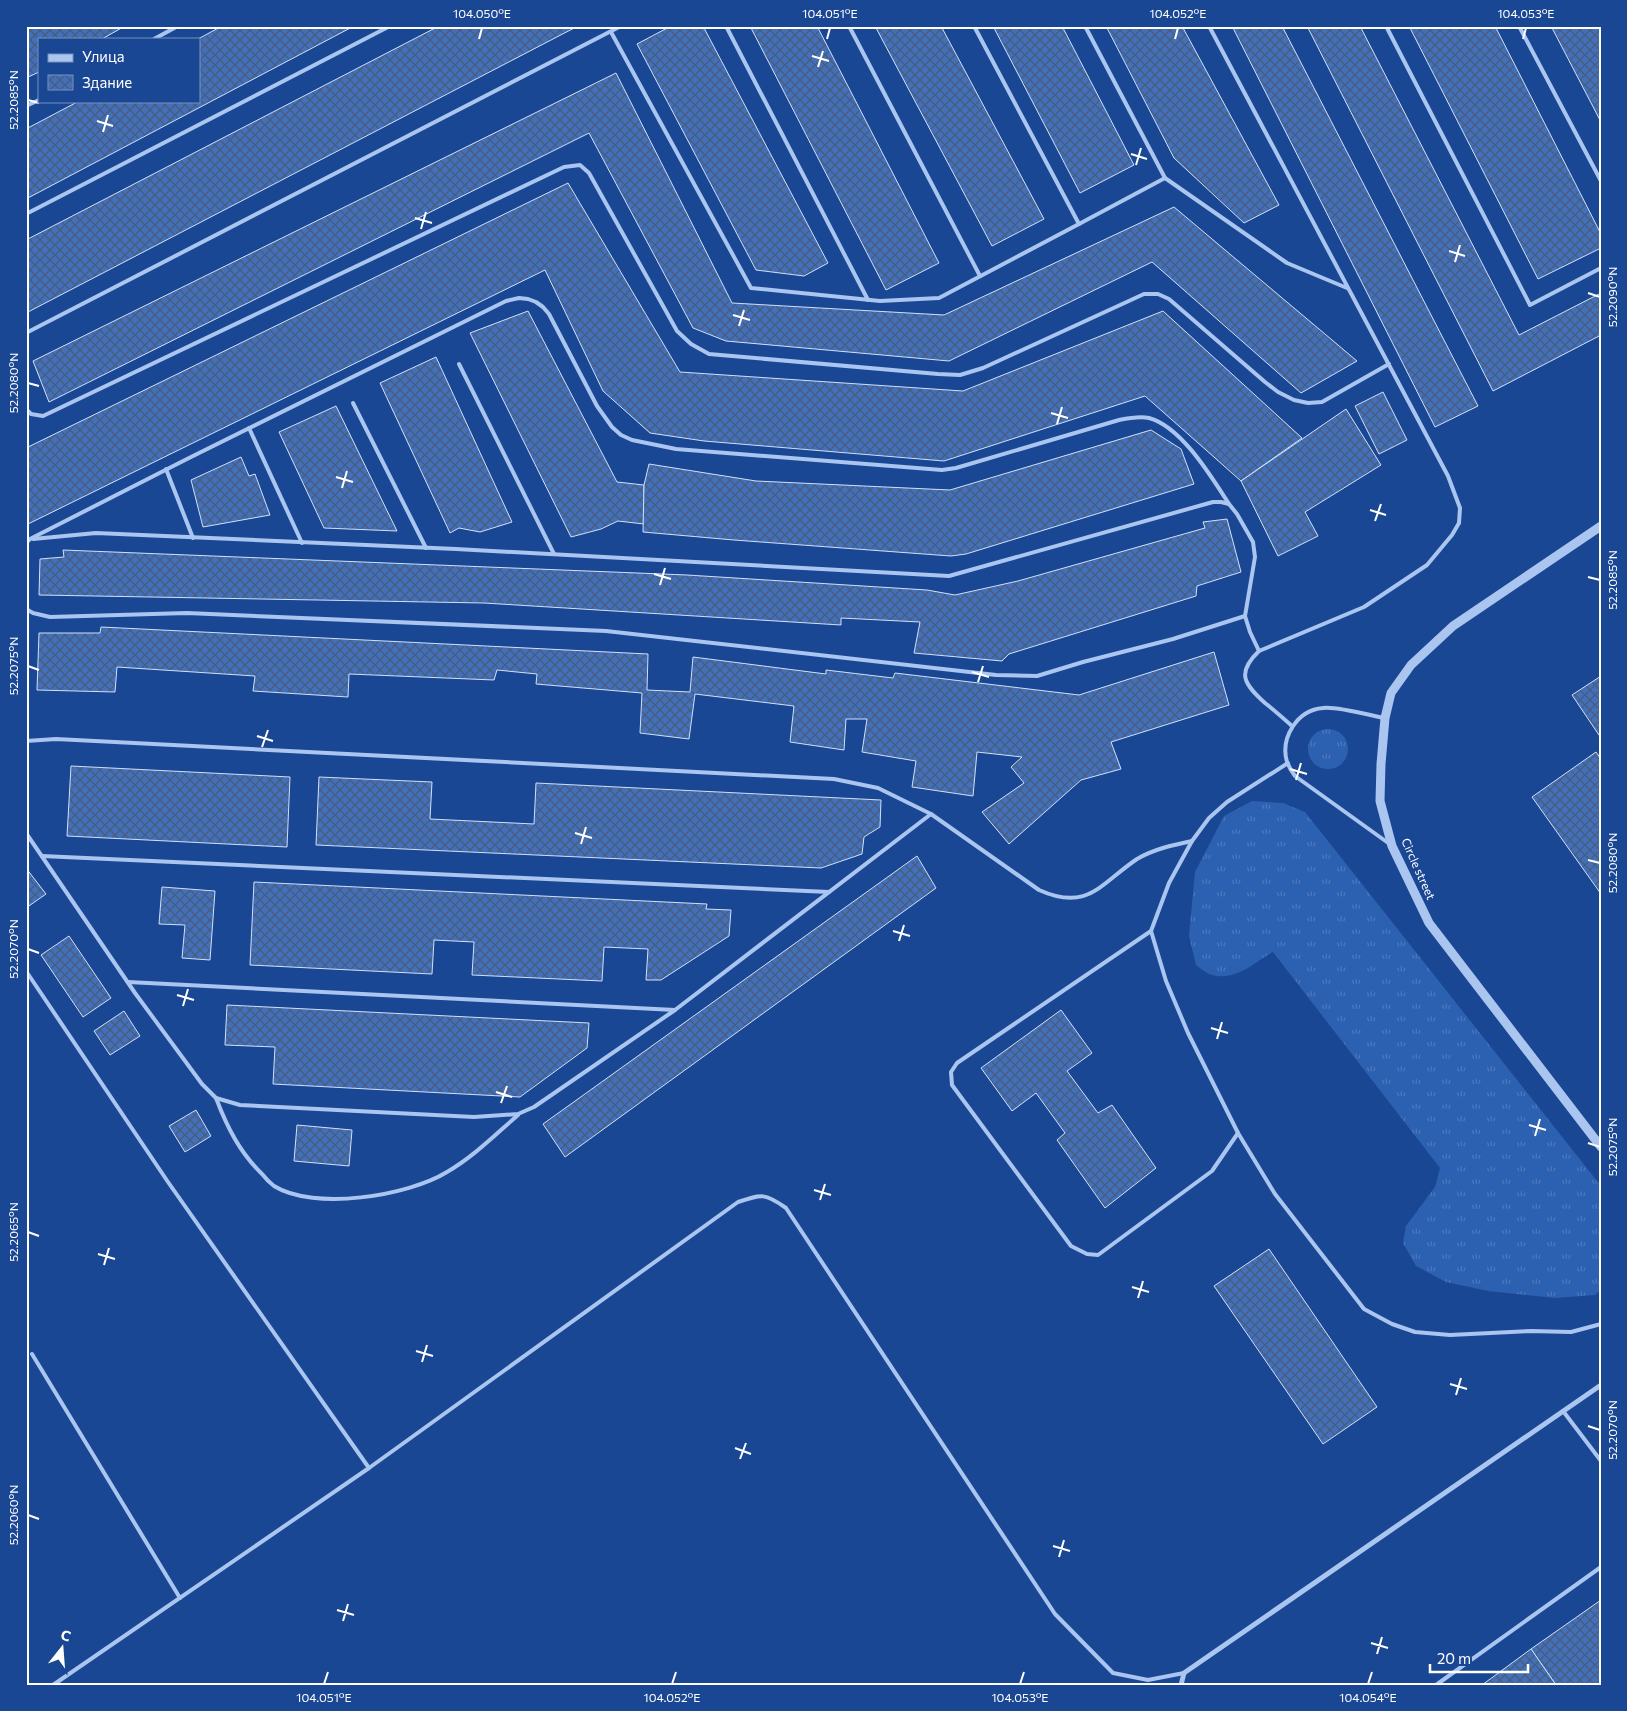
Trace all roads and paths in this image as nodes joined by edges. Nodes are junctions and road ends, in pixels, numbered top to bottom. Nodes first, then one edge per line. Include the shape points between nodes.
1 (178, 26) edge
2 (390, 26) edge
3 (621, 26) edge
4 (726, 26) edge
5 (849, 26) edge
6 (974, 26) edge
7 (1085, 26) edge
8 (1209, 26) edge
9 (1386, 26) edge
10 (1520, 26) edge
11 (611, 32) junction
12 (156, 38) edge
13 (38, 100) edge
14 (26, 106) edge
15 (1165, 178) junction
16 (1601, 181) edge
17 (26, 214) edge
18 (1079, 224) junction
19 (1601, 268) edge
20 (980, 276) junction
21 (1348, 288) junction
22 (868, 300) junction
23 (26, 333) edge
24 (459, 364) dead end
25 (1389, 364) junction
26 (354, 402) dead end
27 (26, 408) edge
28 (249, 428) junction
29 (166, 469) junction
30 (1229, 504) junction
31 (1601, 526) edge
32 (194, 538) junction
33 (30, 539) junction
34 (302, 542) junction
35 (26, 543) edge
36 (426, 548) junction
37 (554, 554) junction
38 (26, 609) edge
39 (1245, 616) junction
40 (1259, 651) junction
41 (1385, 718) junction
42 (1292, 726) junction
43 (26, 741) edge
44 (1288, 764) junction
45 (931, 814) junction
46 (26, 833) edge
47 (1192, 841) junction
48 (1392, 846) junction
49 (42, 856) junction
50 (829, 892) junction
51 (1151, 931) junction
52 (26, 971) edge
53 (128, 982) junction
54 (675, 1010) junction
55 (216, 1098) junction
56 (518, 1114) junction
57 (1238, 1133) junction
58 (1601, 1148) edge
59 (1601, 1324) edge
60 (32, 1354) dead end
61 (1601, 1385) edge
62 (1564, 1411) junction
63 (1601, 1461) edge
64 (369, 1468) junction
65 (1601, 1567) edge
66 (180, 1598) junction
67 (1184, 1672) junction
68 (53, 1685) edge
69 (1181, 1685) edge
70 (1436, 1685) edge

1 - 12 lane
2 - 17 lane
3 - 11 lane
4 - 22 lane
5 - 20 lane
6 - 18 lane
7 - 15 lane
8 - 21 lane
9 - 19 lane via 1530,305
10 - 16 lane
11 - 22 lane via 751,288
11 - 23 lane
13 - 14 lane
15 - 18 lane
15 - 21 lane via 1287,263
18 - 20 lane
20 - 22 lane via 939,298
21 - 25 lane
24 - 37 lane
25 - 27 lane via 1322,402 1294,400 1265,382 1169,298 1158,294 1144,294 960,375 708,354 677,331 589,173 580,165 564,167 43,416 31,414
25 - 40 lane via 1448,476 1460,508 1459,523 1427,565 1364,607
26 - 36 lane
28 - 29 lane
28 - 30 lane via 506,301 519,298 536,302 549,314 597,406 612,427 632,440 676,449 942,470 1119,420 1150,418 1193,451
28 - 34 lane
29 - 32 lane
29 - 33 lane
30 - 37 lane via 1213,502 949,576
30 - 39 lane via 1253,542 1255,557
31 - 41 street, Circle street via 1453,626 1411,665 1391,693
32 - 33 lane via 96,533
32 - 34 lane
33 - 35 lane
34 - 36 lane
36 - 37 lane
38 - 39 lane via 50,617 187,613 606,631 996,675 1037,676
39 - 40 lane
40 - 42 lane via 1250,661 1246,680 1250,689
41 - 42 lane via 1325,707 1312,710
41 - 48 street, Circle street via 1380,801
42 - 44 lane via 1285,750
43 - 45 lane via 56,739 834,779 878,788
44 - 47 lane via 1227,802 1209,818
44 - 48 lane via 1295,776
45 - 47 lane via 1055,898 1087,896 1138,859 1160,848
45 - 50 lane
46 - 49 lane
47 - 51 lane via 1169,883
48 - 58 street, Circle street via 1429,923
49 - 50 lane
49 - 53 lane
50 - 54 lane
51 - 57 lane via 1166,981 1188,1033
51 - 57 lane via 957,1063 951,1072 952,1085 1071,1246 1087,1254 1098,1255 1212,1171
52 - 64 lane via 168,1182
53 - 54 lane
53 - 55 lane via 202,1084
54 - 56 lane via 534,1107
55 - 56 lane via 240,1105 474,1117
55 - 56 lane via 234,1139 273,1186 317,1198 381,1195 430,1180 446,1173 478,1150
57 - 59 lane via 1275,1194 1364,1309 1392,1324 1416,1332 1450,1335 1571,1332
60 - 66 lane
61 - 62 street
62 - 63 lane
62 - 67 street
64 - 66 lane
64 - 67 lane via 738,1202 762,1195 786,1208 1055,1614 1113,1673 1148,1680
65 - 70 lane
66 - 68 lane
67 - 69 street

